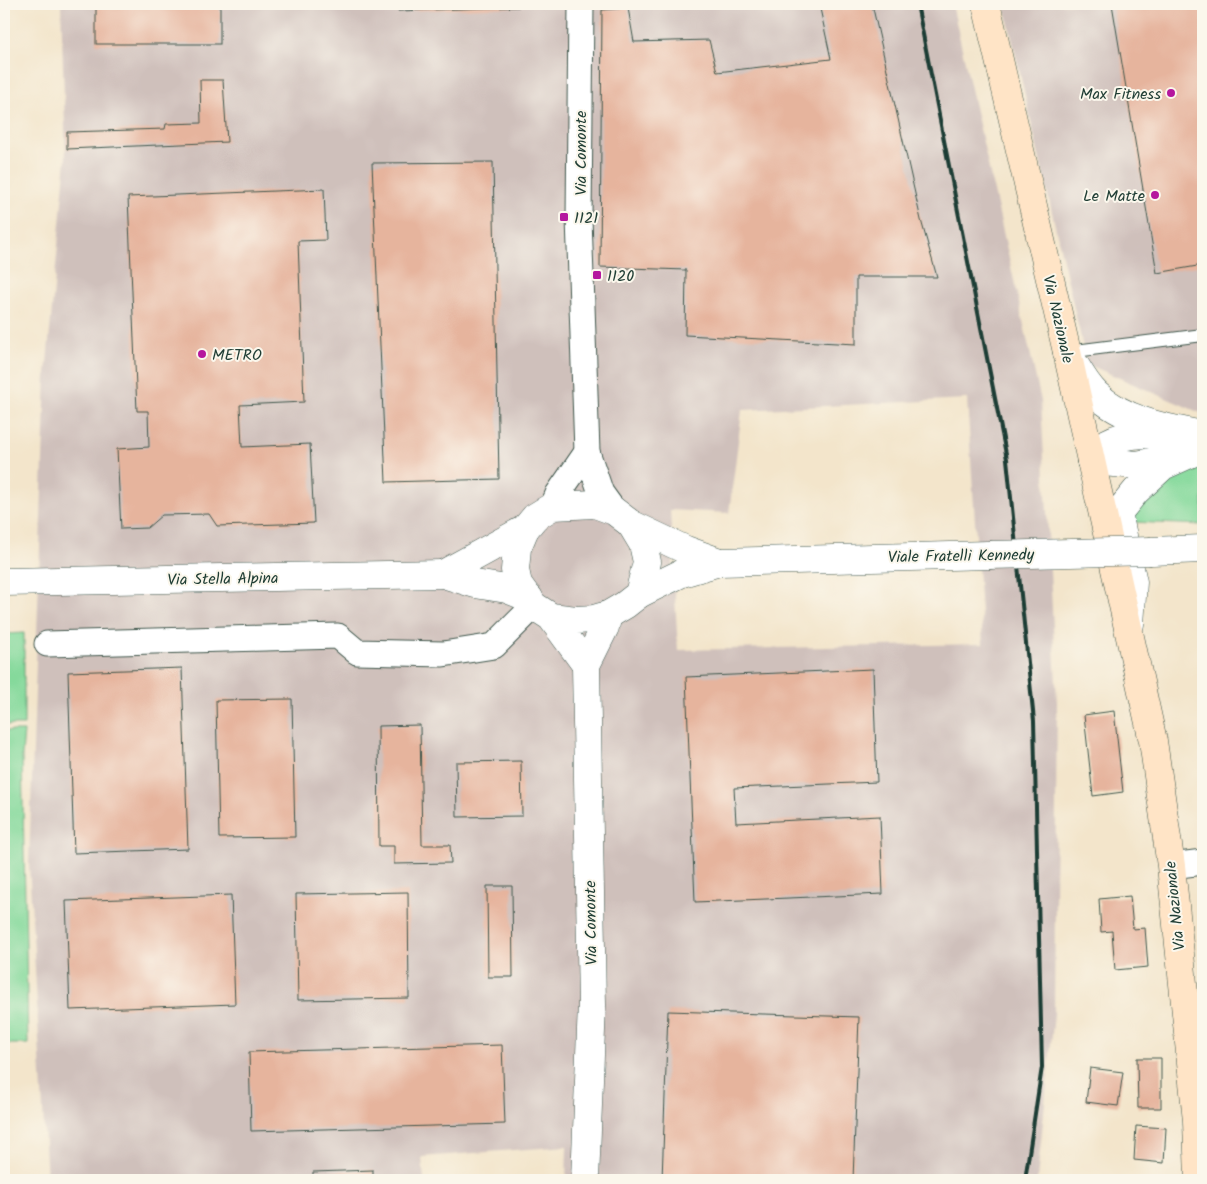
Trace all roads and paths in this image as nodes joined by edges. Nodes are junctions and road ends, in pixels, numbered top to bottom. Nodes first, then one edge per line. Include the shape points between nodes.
1 (581, 4) edge
2 (986, 4) edge
3 (1203, 335) edge
4 (1067, 352) junction
5 (1202, 442) edge
6 (587, 452) junction
7 (1091, 461) junction
8 (553, 506) junction
9 (623, 518) junction
10 (525, 529) junction
11 (1203, 550) edge
12 (720, 562) junction
13 (443, 574) junction
14 (4, 582) edge
15 (639, 594) junction
16 (538, 607) junction
17 (608, 615) junction
18 (1130, 635) junction
19 (47, 644) dead end
20 (586, 665) junction
21 (1203, 862) edge
22 (1171, 866) junction
23 (586, 1180) edge
24 (1199, 1180) edge

1 - 6 street, Via Comonte via 579,218
2 - 4 main road, Via Nazionale
3 - 4 lane
4 - 5 street via 1095,393 1120,412
4 - 7 main road, Via Nazionale
5 - 7 street via 1160,460 1138,465
5 - 18 street, Via Nazionale via 1163,466 1118,513 1133,582
6 - 8 street
6 - 9 street, Via Comonte via 601,493
7 - 18 main road, Via Nazionale
8 - 9 street via 595,504
8 - 10 street via 535,517
9 - 12 street, Viale Fratelli Kennedy via 686,550
9 - 15 street via 643,544 647,562
10 - 13 street, Via Stella Alpina
10 - 16 street via 517,548 514,570 518,584
11 - 12 street, Viale Fratelli Kennedy, bridge
12 - 15 street, Viale Fratelli Kennedy via 682,573
13 - 14 street, Via Stella Alpina
13 - 16 street, Via Stella Alpina via 474,584 507,589
15 - 17 street
16 - 17 street via 576,620
16 - 19 street via 494,646 443,654 357,652 338,636
16 - 20 street
17 - 20 street
18 - 22 main road, Via Nazionale via 1153,741
20 - 23 street, Via Comonte via 592,1005
21 - 22 street
22 - 24 main road, Via Nazionale via 1197,1121

